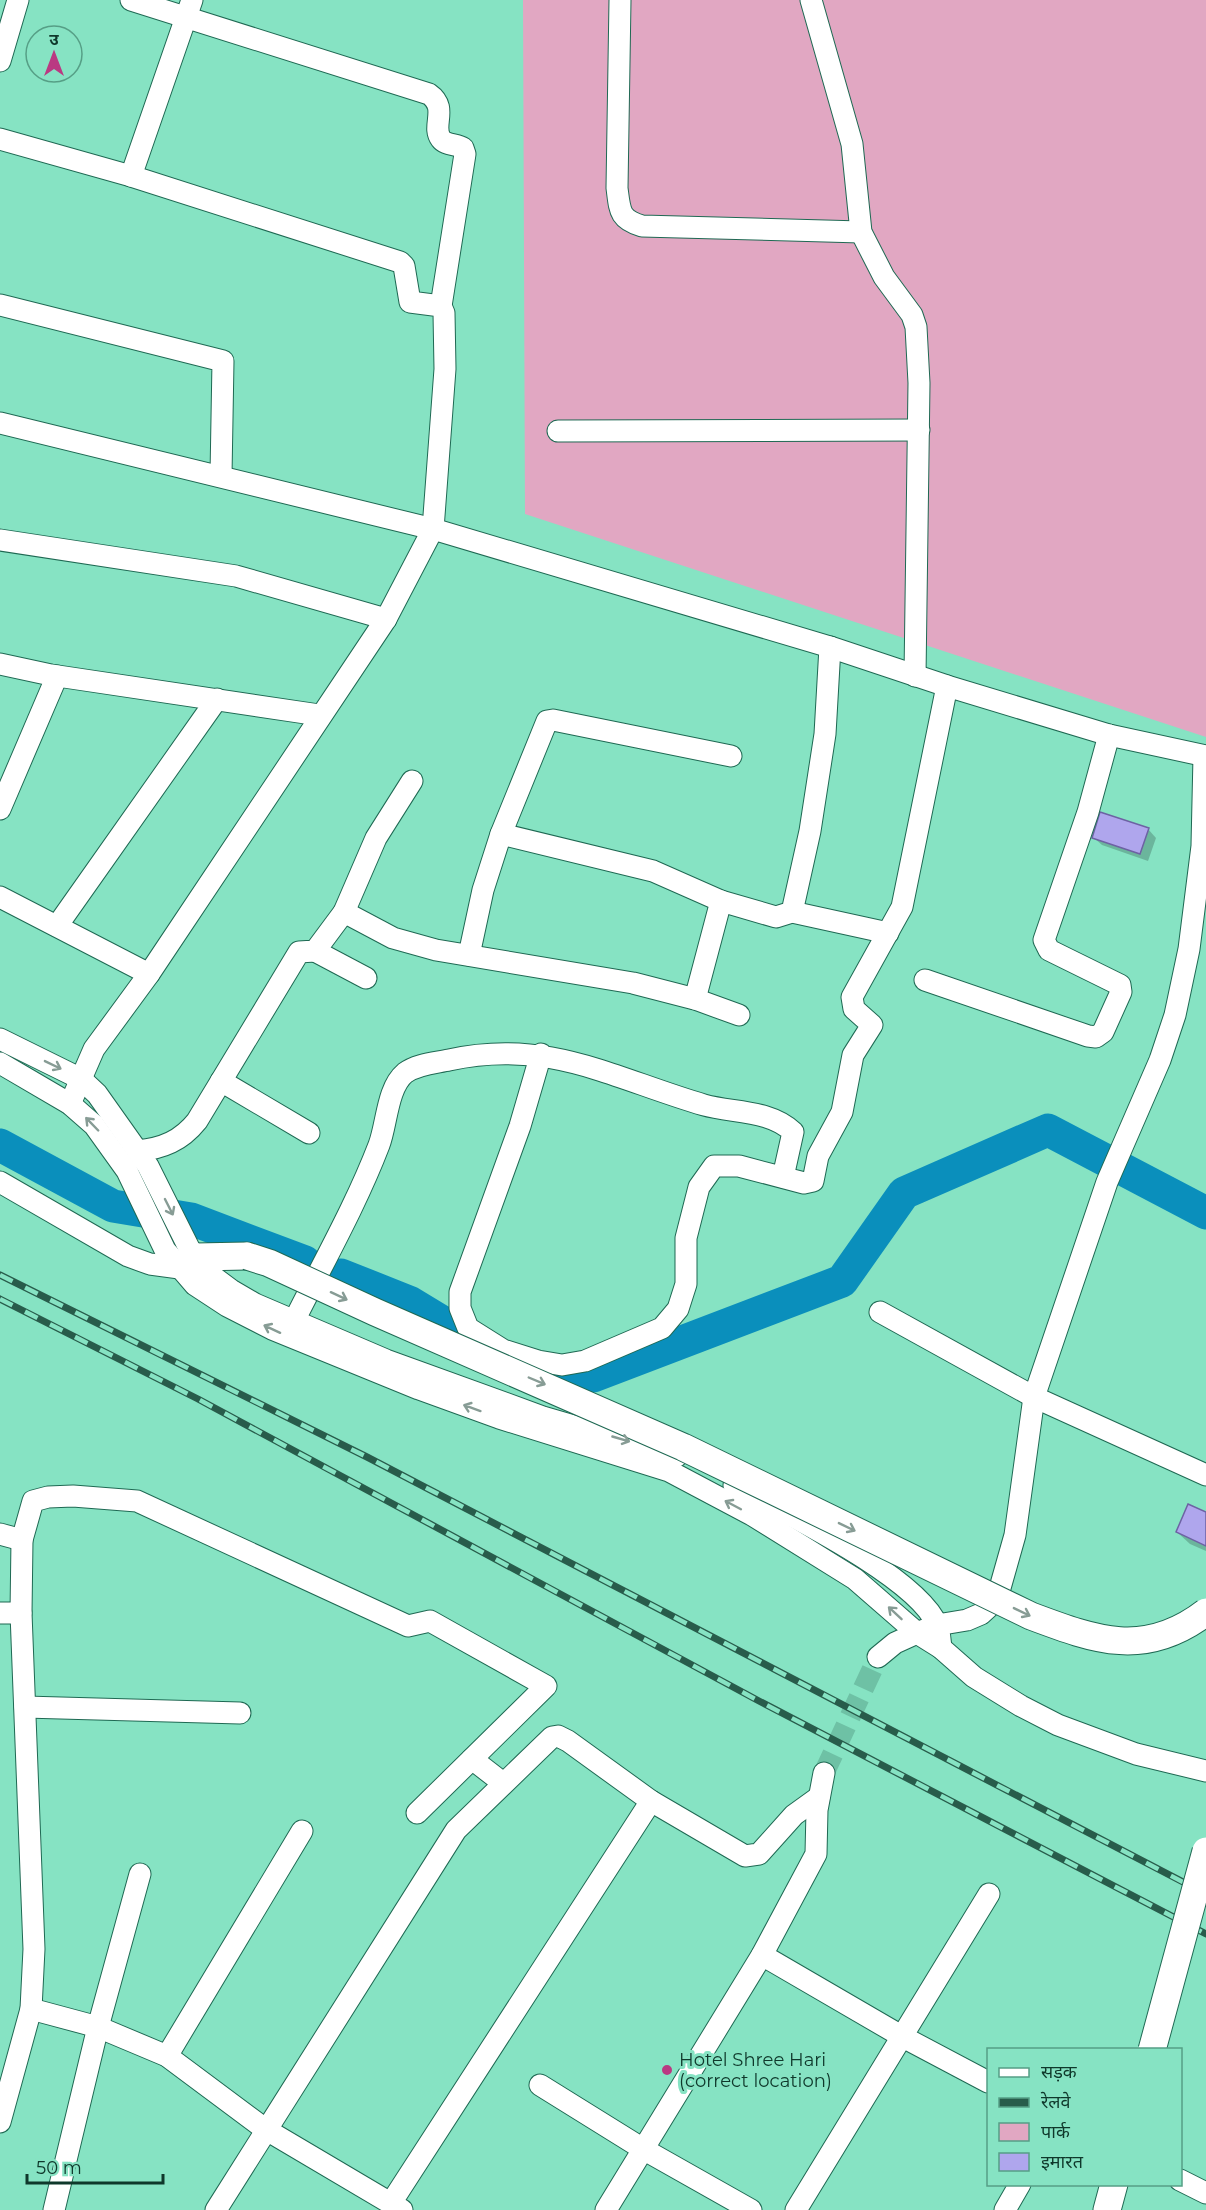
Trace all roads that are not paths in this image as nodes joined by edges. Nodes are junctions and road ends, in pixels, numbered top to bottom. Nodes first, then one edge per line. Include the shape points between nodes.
1 (18, 0) edge
2 (131, 0) edge
3 (620, 0) edge
4 (811, 0) edge
5 (189, 9) edge
6 (0, 61) edge
7 (0, 139) edge
8 (131, 176) junction
9 (861, 232) junction
10 (0, 305) edge
11 (441, 306) junction
12 (0, 423) edge
13 (918, 430) junction
14 (558, 431) dead end
15 (221, 475) junction
16 (433, 529) junction
17 (0, 540) edge
18 (386, 619) junction
19 (830, 647) junction
20 (0, 664) edge
21 (57, 676) junction
22 (915, 676) junction
23 (947, 686) junction
24 (217, 699) junction
25 (319, 715) junction
26 (1109, 735) junction
27 (731, 756) dead end
28 (1205, 756) edge
29 (412, 781) dead end
30 (0, 809) edge
31 (501, 834) junction
32 (0, 897) edge
33 (721, 901) junction
34 (344, 912) junction
35 (792, 912) junction
36 (57, 926) junction
37 (888, 933) junction
38 (315, 951) junction
39 (469, 955) junction
40 (149, 974) junction
41 (366, 978) dead end
42 (925, 980) dead end
43 (695, 999) junction
44 (739, 1016) dead end
45 (0, 1039) edge
46 (541, 1054) junction
47 (0, 1063) edge
48 (81, 1078) junction
49 (221, 1081) junction
50 (70, 1104) junction
51 (309, 1133) dead end
52 (143, 1159) junction
53 (783, 1177) junction
54 (0, 1182) edge
55 (193, 1261) junction
56 (880, 1312) dead end
57 (294, 1321) junction
58 (1034, 1397) junction
59 (1206, 1475) edge
60 (0, 1534) edge
61 (22, 1540) junction
62 (1206, 1612) edge
63 (0, 1613) edge
64 (21, 1614) junction
65 (937, 1625) junction
66 (917, 1633) junction
67 (941, 1648) junction
68 (878, 1657) tunnel mouth
69 (25, 1707) junction
70 (240, 1713) dead end
71 (472, 1759) junction
72 (1204, 1766) edge
73 (824, 1773) tunnel mouth
74 (503, 1783) junction
75 (819, 1797) junction
76 (651, 1801) junction
77 (417, 1813) dead end
78 (302, 1831) dead end
79 (1206, 1851) edge
80 (140, 1874) dead end
81 (989, 1894) dead end
82 (762, 1955) junction
83 (31, 2009) junction
84 (98, 2027) junction
85 (903, 2037) junction
86 (1152, 2048) edge
87 (167, 2056) junction
88 (987, 2081) edge
89 (540, 2085) dead end
90 (0, 2122) edge
91 (266, 2128) junction
92 (643, 2149) junction
93 (1182, 2181) edge
94 (1019, 2186) edge
95 (1113, 2186) edge
96 (1206, 2193) edge
97 (396, 2207) edge
98 (54, 2210) edge
99 (216, 2210) edge
100 (606, 2210) edge
101 (751, 2210) edge
102 (796, 2210) edge
103 (1005, 2210) edge
104 (1107, 2210) edge

1 - 6 street
2 - 5 street
3 - 9 street via 617,188 620,211 627,222 642,226
4 - 9 street via 852,144
5 - 8 street
5 - 11 street via 436,99 440,107 439,136 463,148 465,154
7 - 8 street
8 - 11 street via 400,262 410,302
9 - 13 street via 916,327
10 - 15 street via 223,362
11 - 16 street via 445,369
12 - 15 street
13 - 14 street
13 - 22 street
15 - 16 street
16 - 18 street
16 - 19 street
17 - 18 street via 236,576
18 - 25 street
19 - 22 street
19 - 35 street via 825,734
20 - 21 street
21 - 24 street
21 - 30 street
22 - 23 street
23 - 26 street
23 - 37 street via 902,907
24 - 25 street
24 - 36 street
25 - 40 street
26 - 28 street
26 - 42 street via 1088,812 1044,940 1049,950 1120,985 1121,992 1103,1032 1096,1037 1088,1036
27 - 31 street via 553,720 544,726
28 - 58 street via 1202,846 1189,949 1175,1016 1107,1182
29 - 34 street via 376,838
31 - 33 street via 653,870
31 - 39 street via 483,890
32 - 36 street
33 - 35 street via 776,916
33 - 43 street
34 - 38 street
34 - 39 street via 393,938
35 - 37 street
36 - 40 street
37 - 53 street via 852,997 854,1008 872,1025 853,1055 837,1127 818,1156 813,1180 804,1183
38 - 41 street
38 - 49 street via 298,952
39 - 43 street via 633,983
40 - 48 street via 94,1048
43 - 44 street
45 -> 48 street
46 - 53 street via 578,1062 710,1107 784,1123 793,1132
46 - 53 street via 520,1126 460,1292 460,1308 468,1328 503,1350 562,1365 585,1361 662,1328 678,1310 686,1284 686,1238 699,1187 707,1173 719,1164
46 - 57 street via 509,1052 461,1057 417,1066 404,1073 396,1087 380,1144
47 - 50 street
48 - 50 street
48 - 52 street
49 - 51 street
49 - 52 street via 187,1133
55 -> 50 street via 165,1250 127,1171 94,1125
52 -> 55 street
54 - 55 street via 128,1256 150,1264
55 - 57 street via 255,1304
55 -> 62 main road, bridge via 247,1256 268,1263 683,1447 1030,1616 1090,1638 1121,1643 1160,1636 1192,1623
66 -> 55 street via 855,1579 752,1515 669,1471 499,1418 272,1329 195,1285
56 - 58 street
57 -> 65 street via 386,1360 543,1417 674,1455 711,1472 875,1566 914,1594
58 - 59 street
58 - 65 street via 1015,1535 1000,1588 981,1614
60 - 61 street
61 - 64 street
61 - 71 street via 33,1501 73,1496 137,1501 408,1626 430,1621 546,1686
63 - 64 street
64 - 69 street
65 - 66 street
65 - 67 street
66 - 67 street
66 - 68 street via 895,1643
67 - 72 street via 974,1677 1058,1725 1136,1754
69 - 70 street
69 - 83 street via 34,1949
71 - 74 street
71 - 77 street
73 - 75 street
74 - 76 street via 544,1742 558,1736
74 - 91 street via 456,1830
75 - 76 street via 794,1815 765,1849 753,1856 745,1856
75 - 82 street via 816,1854
76 - 97 street
78 - 87 street
79 - 86 main road, bridge
80 - 84 street
81 - 85 street
82 - 85 street
82 - 92 street
83 - 84 street
83 - 90 street
84 - 87 street
84 - 98 street
85 - 88 street
85 - 102 street
87 - 91 street
89 - 92 street
91 - 97 street
91 - 99 street
92 - 100 street
92 - 101 street
93 - 96 street
94 - 103 street
95 - 104 main road

